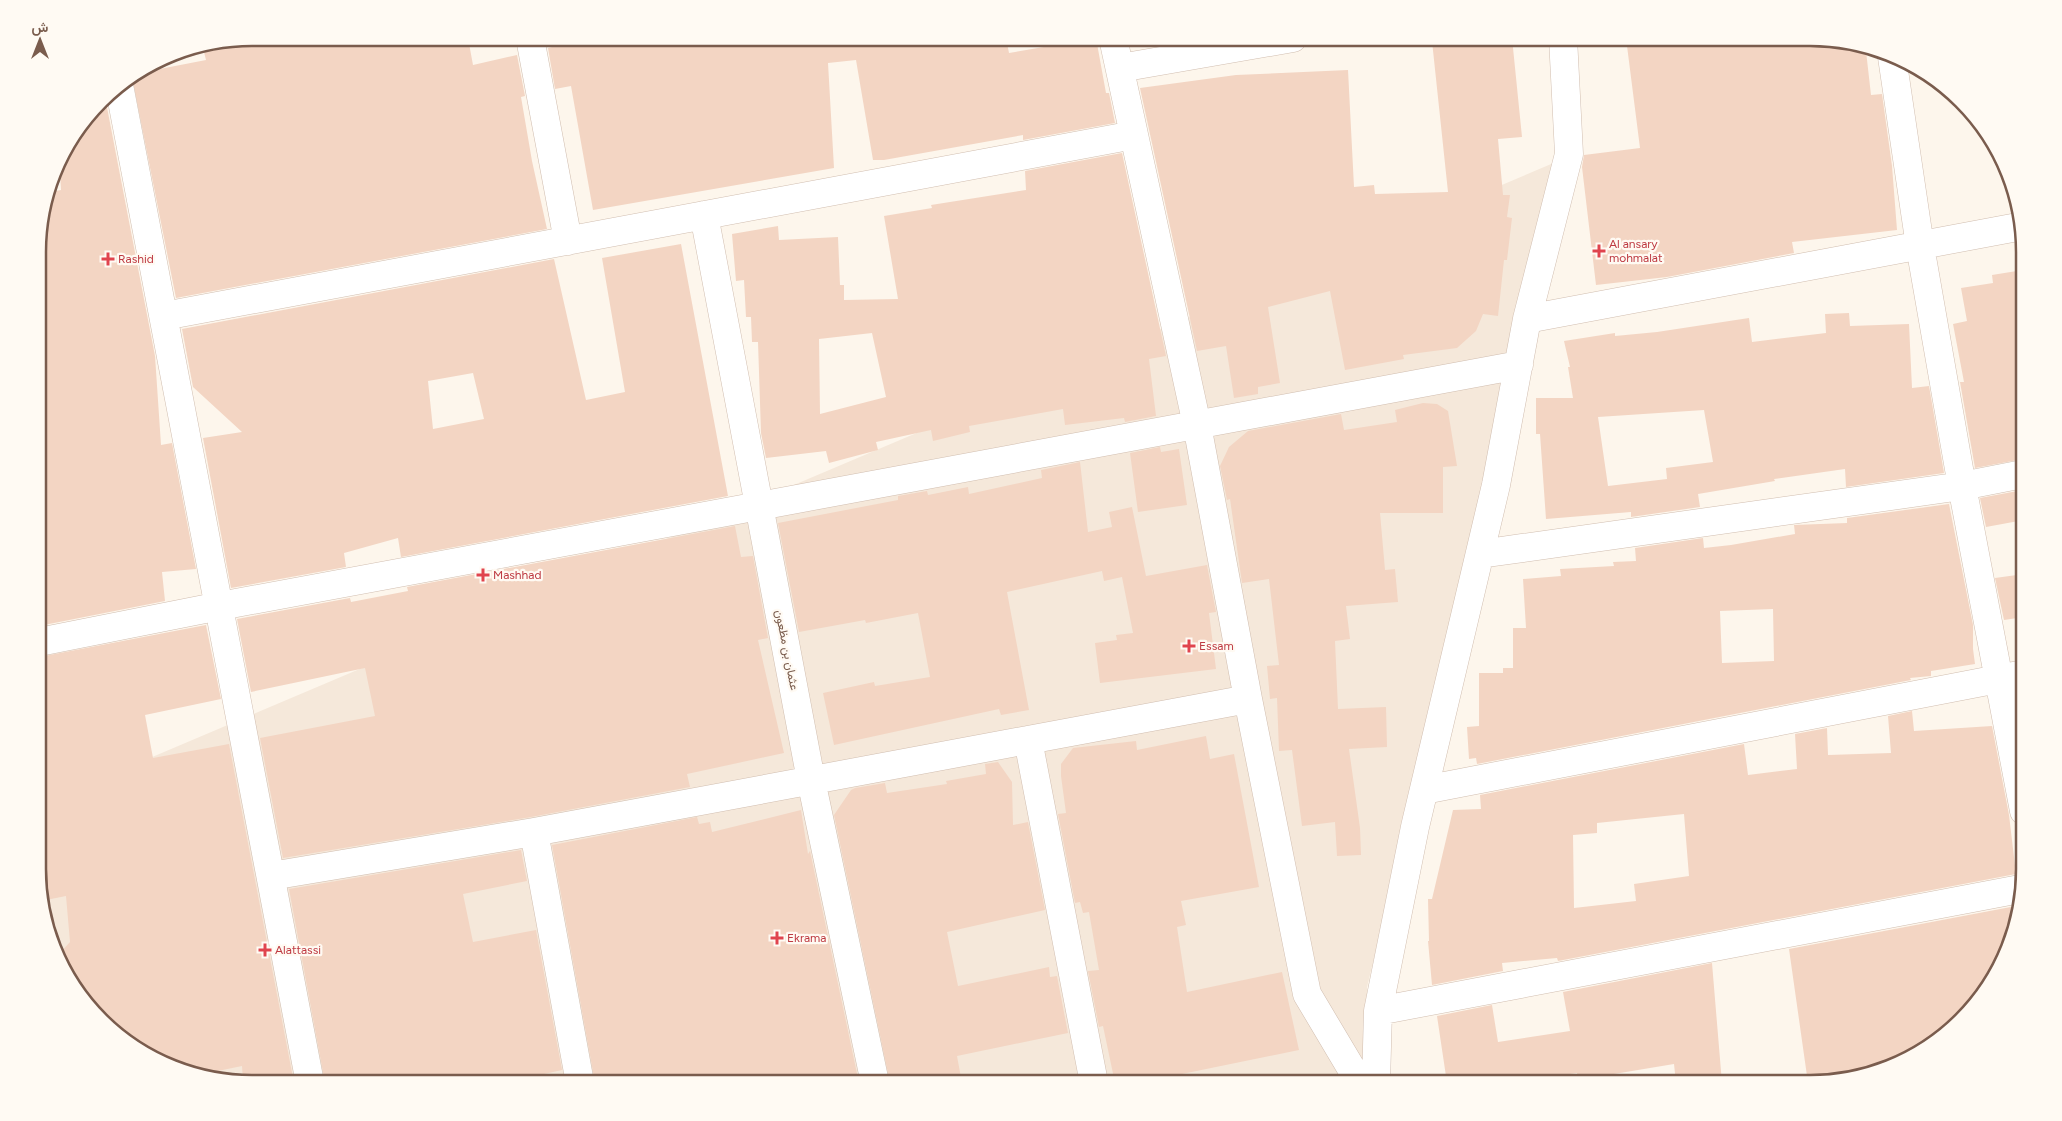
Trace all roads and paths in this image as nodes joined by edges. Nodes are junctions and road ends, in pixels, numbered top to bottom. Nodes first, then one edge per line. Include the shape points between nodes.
1 (531, 46) edge
2 (1115, 46) edge
3 (1247, 46) edge
4 (1563, 46) edge
5 (1893, 64) edge
6 (1120, 68) junction
7 (121, 94) edge
8 (1134, 135) junction
9 (704, 215) junction
10 (2014, 228) edge
11 (568, 241) junction
12 (1920, 246) junction
13 (164, 316) junction
14 (1527, 319) junction
15 (1519, 365) junction
16 (1197, 425) junction
17 (2016, 475) edge
18 (1962, 486) junction
19 (760, 506) junction
20 (1480, 554) junction
21 (220, 606) junction
22 (46, 641) edge
23 (2012, 676) edge
24 (1248, 699) junction
25 (2016, 721) edge
26 (1028, 740) junction
27 (811, 780) junction
28 (1424, 790) junction
29 (534, 832) junction
30 (271, 876) junction
31 (2014, 891) edge
32 (1378, 1011) junction
33 (308, 1075) edge
34 (579, 1075) edge
35 (873, 1075) edge
36 (1092, 1075) edge
37 (1355, 1075) edge
38 (1376, 1075) edge

1 - 11 street
2 - 6 street
3 - 6 street
4 - 14 street via 1569,154
5 - 12 street
6 - 8 street
7 - 13 street
8 - 9 street
8 - 16 street
9 - 11 street
9 - 19 street, عثمان بن مظعون
10 - 12 street
11 - 13 street
12 - 14 street
12 - 18 street
13 - 21 street
14 - 15 street
15 - 16 street
15 - 20 street
16 - 19 street
16 - 24 street
17 - 18 street
18 - 20 street
18 - 23 street
19 - 21 street
19 - 27 street, عثمان بن مظعون
20 - 28 street
21 - 22 street
21 - 30 street
23 - 25 street
23 - 28 street
24 - 26 street
24 - 37 street via 1307,994
26 - 27 street
26 - 36 street
27 - 29 street
27 - 35 street, عثمان بن مظعون
28 - 32 street
29 - 30 street
29 - 34 street
30 - 33 street
31 - 32 street
32 - 38 street

